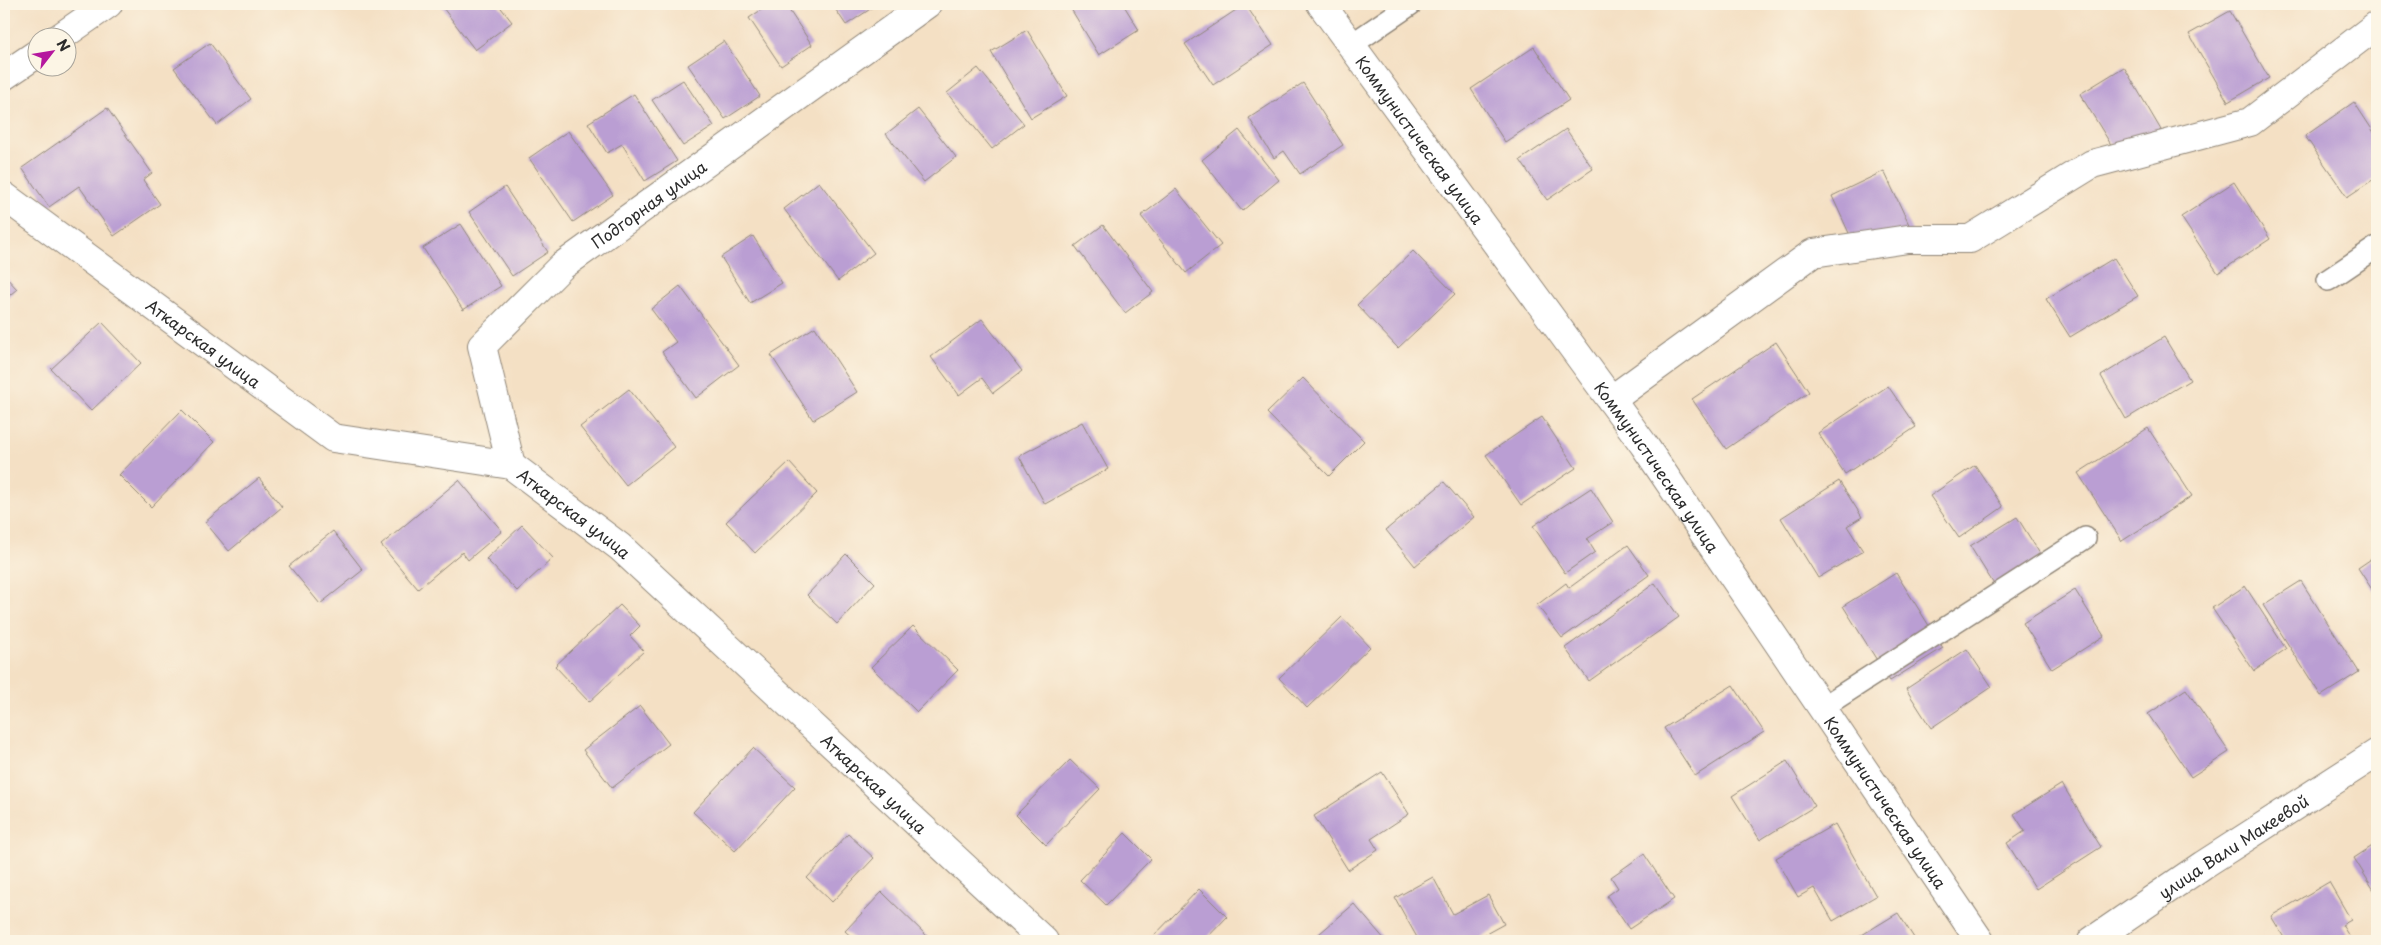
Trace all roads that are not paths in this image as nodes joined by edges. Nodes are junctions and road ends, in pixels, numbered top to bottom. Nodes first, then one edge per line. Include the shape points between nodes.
1 (108, 4) edge
2 (928, 4) edge
3 (1321, 4) edge
4 (1411, 4) edge
5 (2377, 25) edge
6 (73, 28) edge
7 (1351, 45) junction
8 (28, 60) edge
9 (4, 76) edge
10 (4, 196) edge
11 (2377, 248) edge
12 (2328, 280) dead end
13 (1612, 400) junction
14 (511, 465) junction
15 (2085, 538) dead end
16 (1822, 707) junction
17 (2377, 753) edge
18 (1044, 941) edge
19 (1980, 941) edge
20 (2092, 941) edge

1 - 6 street
2 - 14 street, Подгорная улица via 562,266 482,346
3 - 7 street, Коммунистическая улица
4 - 7 lane
5 - 13 street via 2250,122 2092,164 1970,239 1908,239 1813,253
7 - 13 street, Коммунистическая улица
8 - 9 street
10 - 14 street, Аткарская улица via 333,438
11 - 12 lane
13 - 16 street, Коммунистическая улица
14 - 18 street, Аткарская улица via 620,547
15 - 16 lane
16 - 19 street, Коммунистическая улица
17 - 20 street, улица Вали Макеевой

